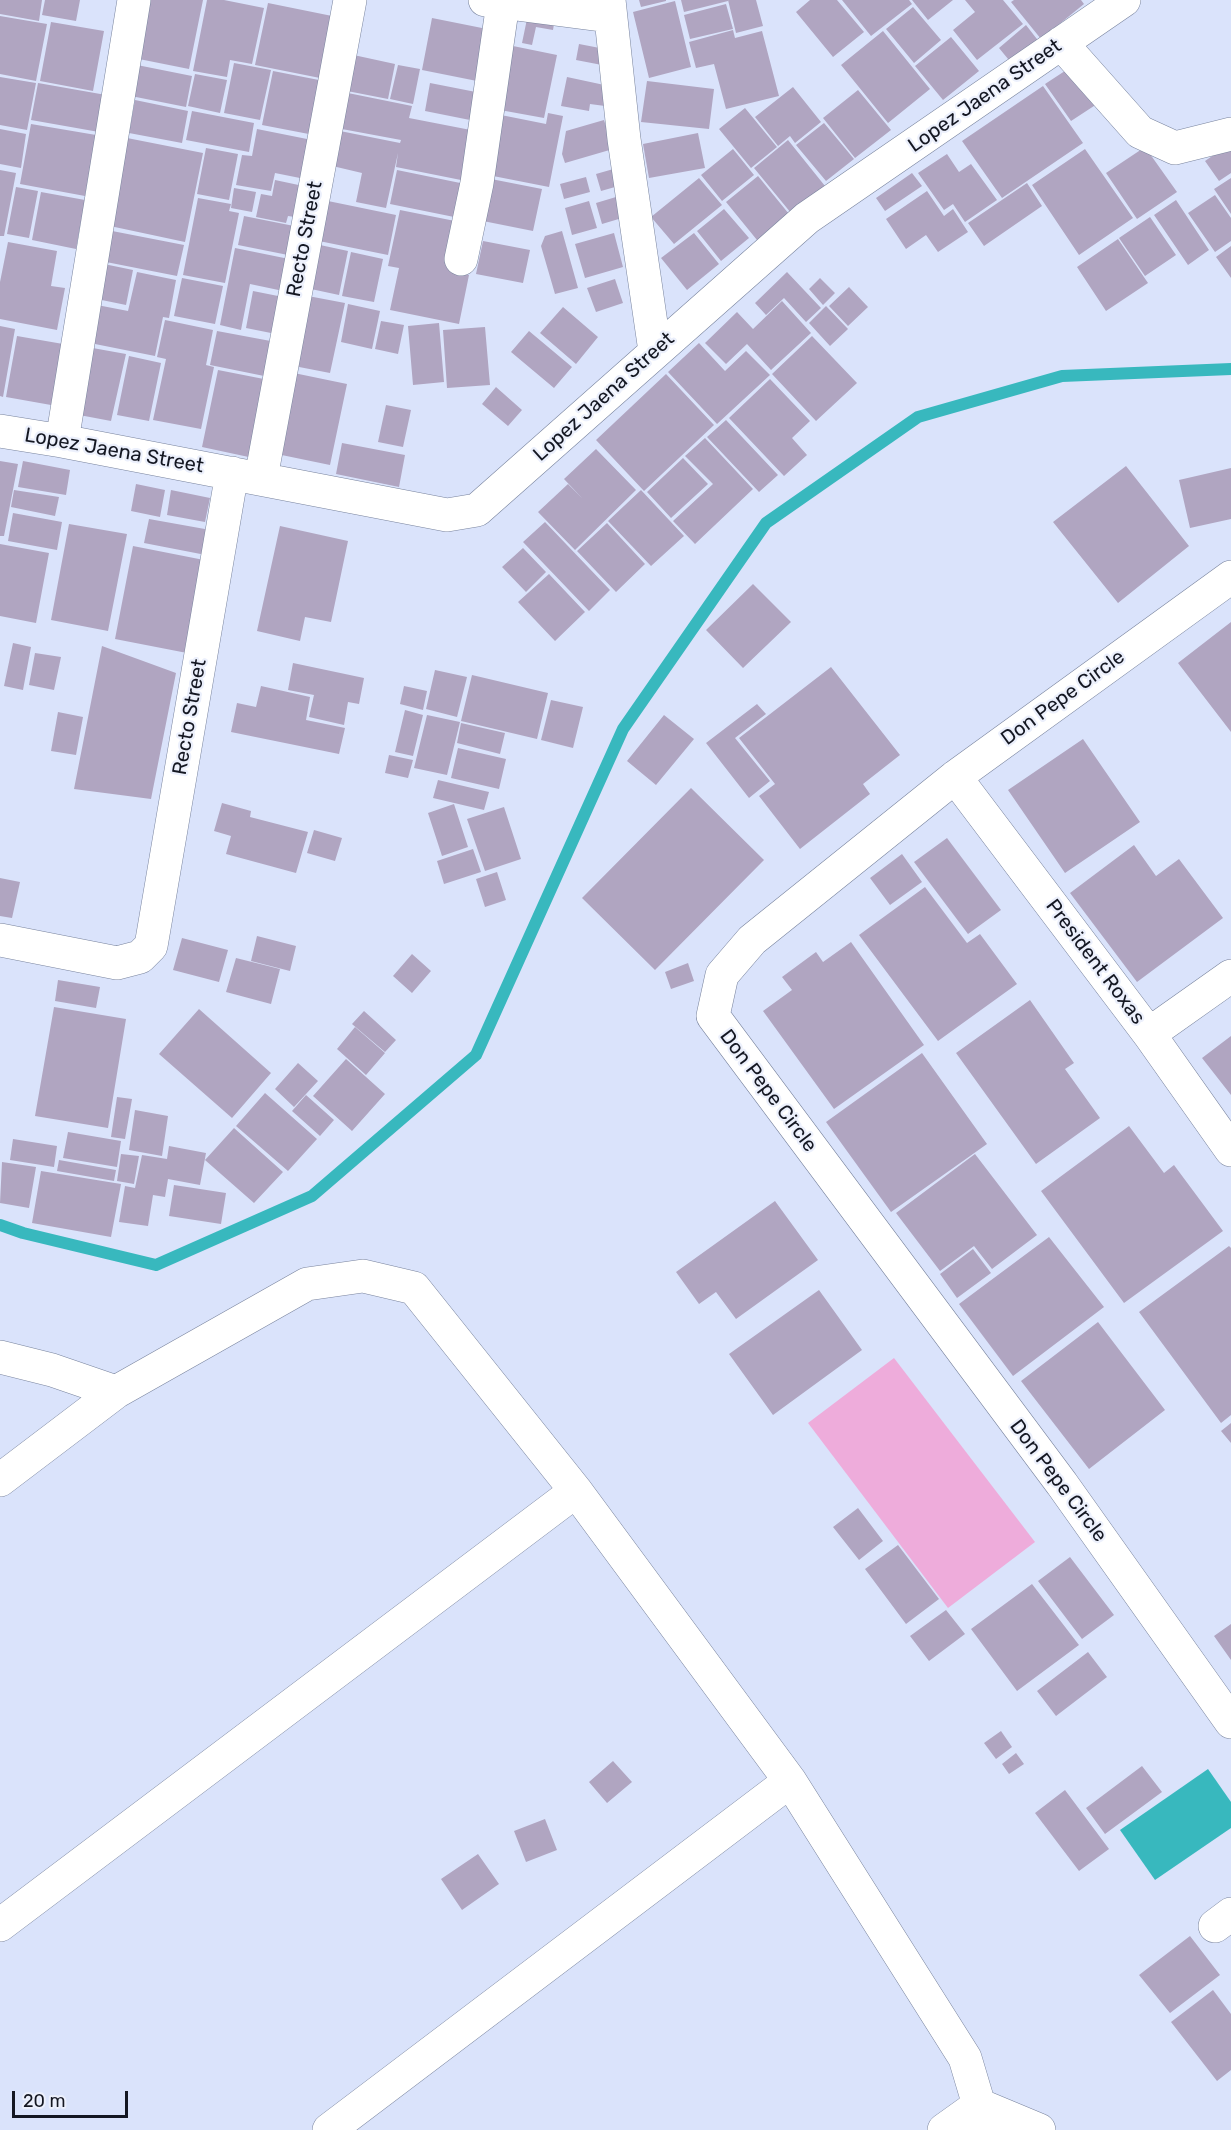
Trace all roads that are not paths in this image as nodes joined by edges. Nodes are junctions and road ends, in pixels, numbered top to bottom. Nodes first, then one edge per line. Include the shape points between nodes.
1 (134, 0) edge
2 (350, 0) edge
3 (494, 1) edge
4 (1105, 6) edge
5 (609, 8) edge
6 (1060, 43) junction
7 (1231, 134) edge
8 (461, 259) dead end
9 (655, 351) junction
10 (0, 431) edge
11 (62, 441) junction
12 (247, 475) junction
13 (1231, 577) edge
14 (955, 777) junction
15 (0, 940) edge
16 (1231, 976) edge
17 (1149, 1034) junction
18 (1231, 1150) edge
19 (0, 1357) edge
20 (116, 1392) junction
21 (0, 1480) edge
22 (576, 1491) junction
23 (1231, 1722) edge
24 (790, 1782) junction
25 (0, 1925) edge
26 (981, 2118) edge
27 (329, 2130) edge
28 (944, 2130) edge
29 (1039, 2130) edge

1 - 11 street
2 - 12 street, Recto Street
3 - 5 street
3 - 8 street via 477,183
4 - 6 street, Lopez Jaena Street
5 - 9 street
6 - 7 street via 1140,132 1175,148
6 - 9 street, Lopez Jaena Street via 807,218
9 - 12 street, Lopez Jaena Street via 477,510 447,515
10 - 11 street, Lopez Jaena Street
11 - 12 street, Lopez Jaena Street
12 - 15 street, Recto Street via 151,946 140,957 117,963
13 - 14 street, Don Pepe Circle
14 - 17 street, President Roxas
14 - 23 street, Don Pepe Circle via 752,940 722,975 713,1016 1062,1484
16 - 17 street
17 - 18 street, President Roxas
19 - 20 street
20 - 21 street
20 - 22 street via 307,1284 363,1276 414,1288
22 - 24 street
22 - 25 street
24 - 26 street via 965,2058
24 - 27 street
26 - 28 street
26 - 29 street

